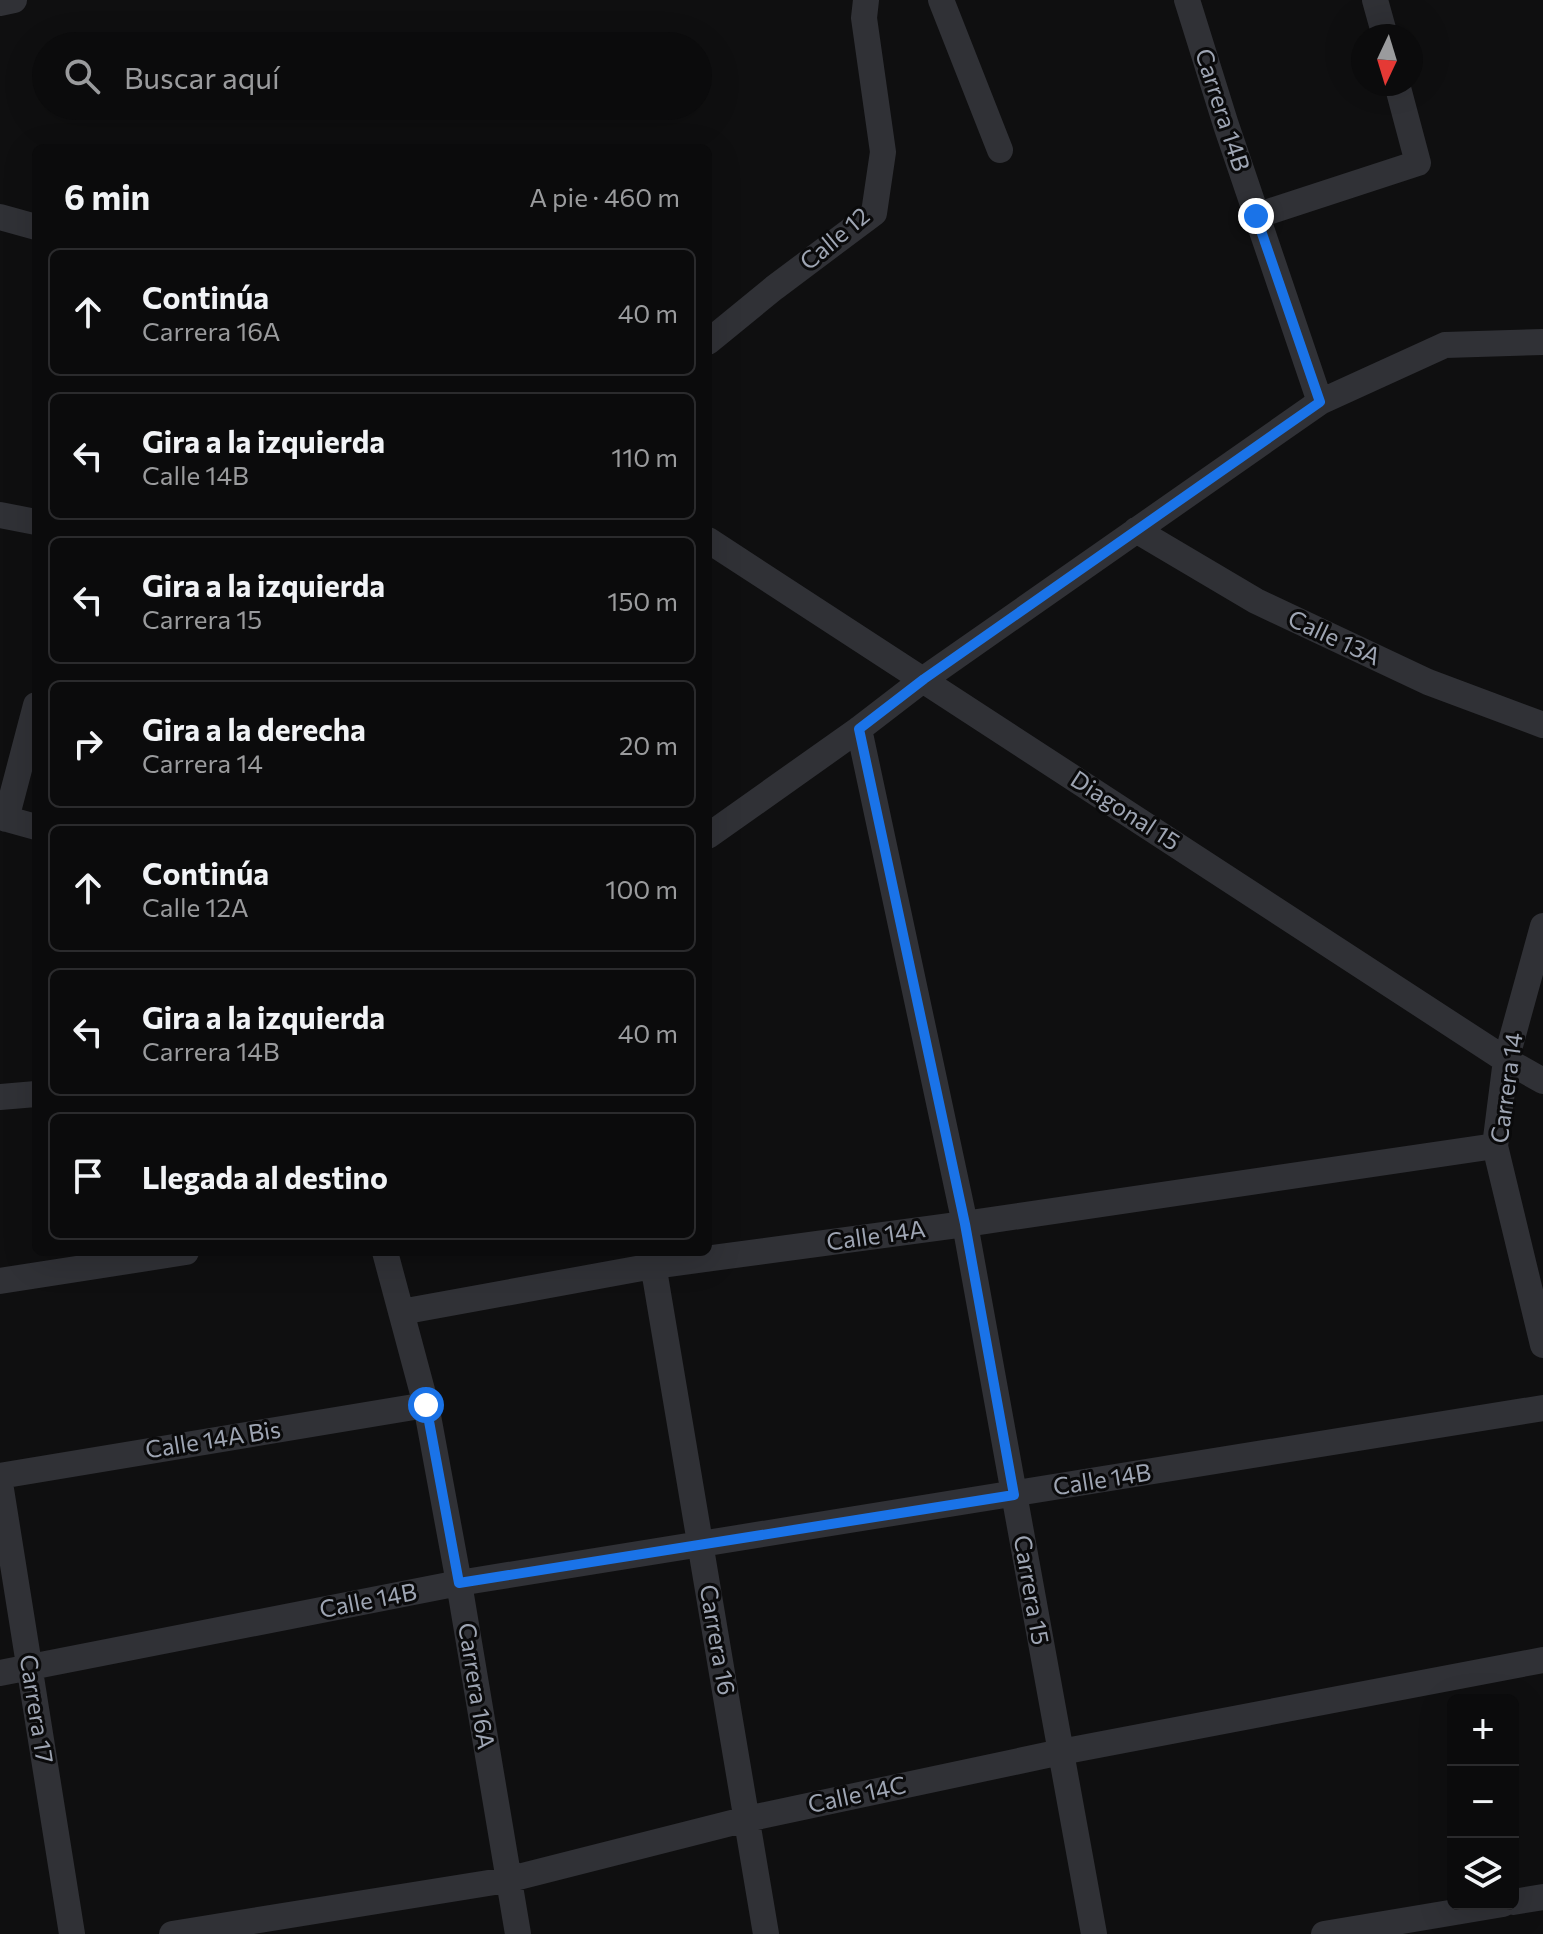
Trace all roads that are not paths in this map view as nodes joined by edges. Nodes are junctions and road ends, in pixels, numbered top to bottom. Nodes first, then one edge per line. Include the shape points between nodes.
1 (14, 0) edge
2 (866, 0) edge
3 (941, 0) edge
4 (1187, 0) edge
5 (1375, 0) edge
6 (0, 3) edge
7 (1382, 24) edge
8 (1400, 96) edge
9 (1000, 150) dead end
10 (1256, 216) junction
11 (0, 217) edge
12 (32, 226) edge
13 (712, 339) edge
14 (1543, 342) edge
15 (1320, 402) junction
16 (0, 515) edge
17 (32, 521) edge
18 (1136, 530) junction
19 (712, 543) edge
20 (924, 679) junction
21 (32, 719) edge
22 (1543, 725) edge
23 (859, 729) junction
24 (3, 818) edge
25 (32, 826) edge
26 (712, 833) edge
27 (1543, 926) edge
28 (1506, 1060) junction
29 (1543, 1081) edge
30 (32, 1094) edge
31 (0, 1097) edge
32 (1495, 1146) junction
33 (965, 1224) junction
34 (712, 1252) edge
35 (160, 1256) edge
36 (386, 1256) edge
37 (679, 1256) edge
38 (652, 1259) edge
39 (0, 1281) edge
40 (401, 1312) junction
41 (1543, 1345) edge
42 (426, 1405) junction
43 (1543, 1408) edge
44 (0, 1476) edge
45 (0, 1483) edge
46 (1014, 1495) junction
47 (700, 1544) junction
48 (459, 1583) junction
49 (1543, 1660) edge
50 (29, 1667) junction
51 (0, 1673) edge
52 (1061, 1752) junction
53 (747, 1819) junction
54 (507, 1880) junction
55 (1543, 1897) edge
56 (1519, 1901) edge
57 (1467, 1910) edge
58 (72, 1934) edge
59 (172, 1934) edge
60 (518, 1934) edge
61 (766, 1934) edge
62 (1094, 1934) edge
63 (1324, 1934) edge

1 - 6 street
2 - 13 street, Calle 12 via 883,152 874,213
3 - 9 street
4 - 10 street, Carrera 14B
5 - 7 street
8 - 10 street via 1418,163
10 - 15 street, Carrera 14B
11 - 12 street
14 - 15 street via 1445,345
15 - 18 street
16 - 17 street
18 - 20 street
18 - 22 street, Calle 13A via 1256,601 1428,682
19 - 20 street, Diagonal 15
20 - 23 street
20 - 28 street, Diagonal 15
21 - 24 street
23 - 26 street
23 - 33 street, Carrera 15
24 - 25 street
27 - 28 street, Carrera 14
28 - 29 street, Diagonal 15
28 - 32 street, Carrera 14
30 - 31 street
32 - 33 street, Calle 14A
32 - 41 street, Carrera 14
33 - 34 street, Calle 14A
33 - 46 street, Carrera 15
35 - 39 street
36 - 40 street, Carrera 16A
37 - 38 street, Calle 14A
38 - 40 street, Calle 14A
38 - 47 street, Carrera 16
40 - 42 street, Carrera 16A
42 - 44 street, Calle 14A Bis
42 - 48 street, Carrera 16A
43 - 46 street, Calle 14B
45 - 50 street, Carrera 17
46 - 47 street, Calle 14B
46 - 52 street, Carrera 15
47 - 48 street, Calle 14B
47 - 53 street, Carrera 16
48 - 50 street, Calle 14B
48 - 54 street, Carrera 16A
49 - 52 street, Calle 14C
50 - 51 street, Calle 14B
50 - 58 street, Carrera 17
52 - 53 street, Calle 14C
52 - 62 street, Carrera 15
53 - 54 street, Calle 14C
53 - 61 street, Carrera 16
54 - 59 street, Calle 14C
54 - 60 street, Carrera 16A
55 - 56 street
57 - 63 street

